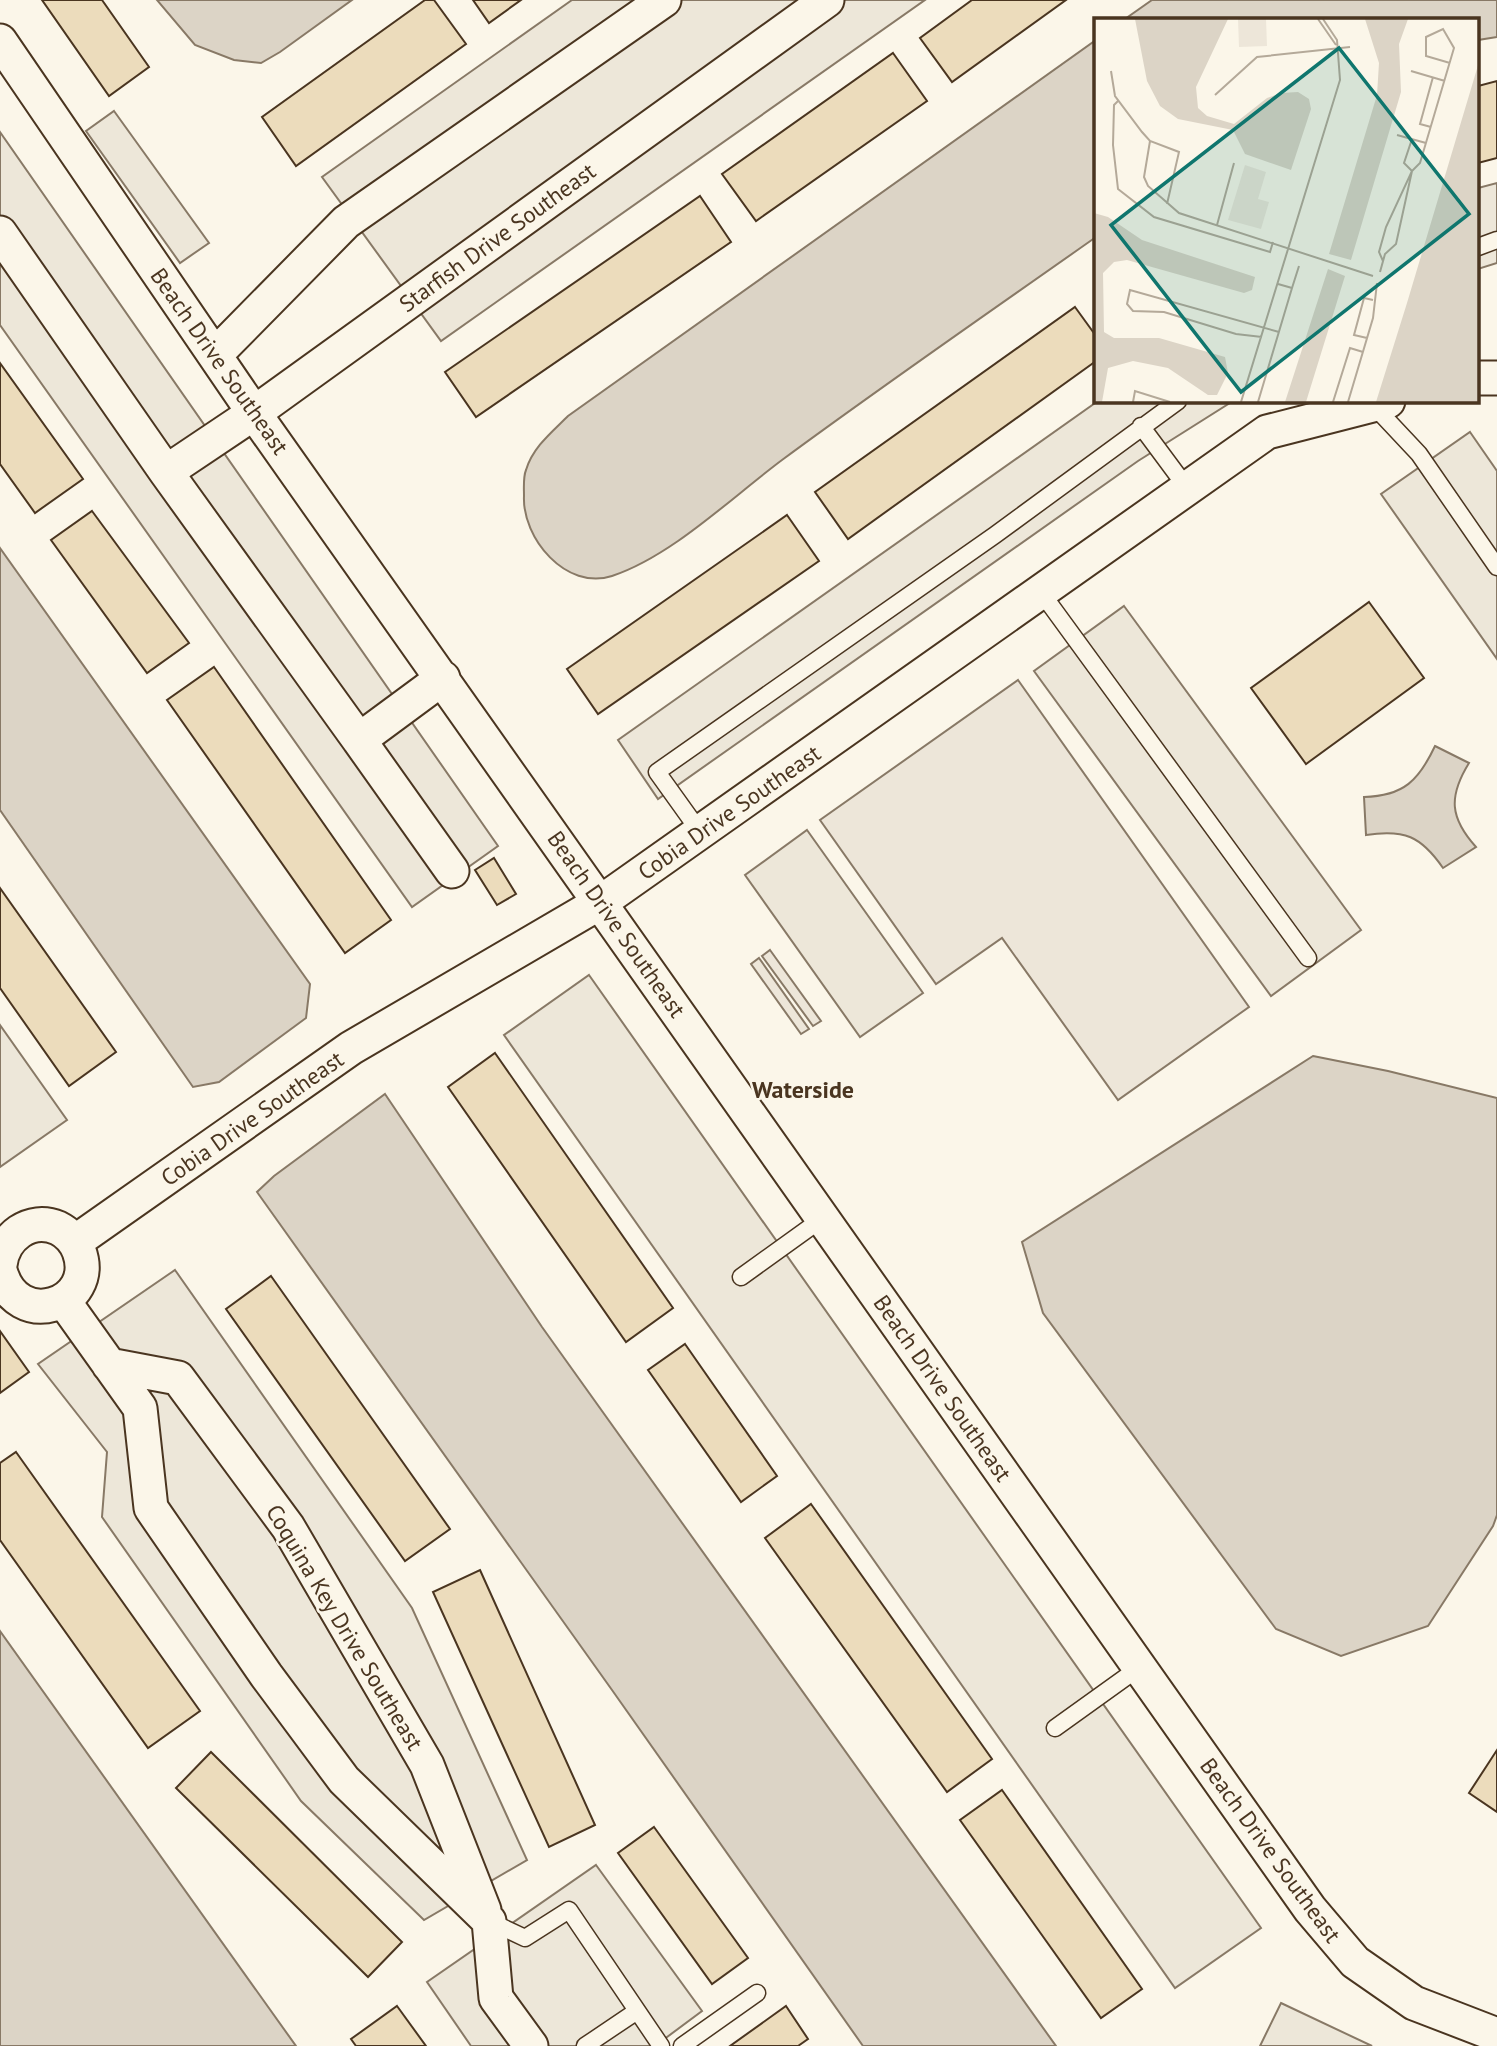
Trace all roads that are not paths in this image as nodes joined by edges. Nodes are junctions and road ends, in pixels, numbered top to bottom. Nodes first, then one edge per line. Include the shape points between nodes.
1 (664, 0) edge
2 (827, 0) edge
3 (0, 41) edge
4 (0, 233) edge
5 (1497, 240) edge
6 (1480, 246) edge
7 (215, 355) junction
8 (1177, 402) edge
9 (1380, 403) edge
10 (254, 413) junction
11 (1141, 426) junction
12 (166, 472) junction
13 (1187, 488) junction
14 (1497, 567) edge
15 (1041, 592) junction
16 (443, 678) junction
17 (359, 740) junction
18 (699, 832) junction
19 (452, 871) dead end
20 (601, 902) junction
21 (1308, 958) dead end
22 (823, 1218) junction
23 (8, 1224) edge
24 (75, 1242) junction
25 (0, 1267) edge
26 (741, 1277) dead end
27 (63, 1300) junction
28 (109, 1365) junction
29 (1140, 1667) junction
30 (1055, 1728) dead end
31 (489, 1922) junction
32 (757, 1993) dead end
33 (637, 2011) junction
34 (1493, 2035) edge
35 (531, 2046) edge
36 (585, 2046) edge
37 (661, 2046) edge
38 (682, 2046) edge

1 - 7 street via 346,222
2 - 10 street, Starfish Drive Southeast
3 - 7 street, Beach Drive Southeast
4 - 12 street
5 - 6 lane
7 - 10 street, Beach Drive Southeast
8 - 11 lane
9 - 13 street, Cobia Drive Southeast via 1267,432
9 - 14 lane
10 - 12 street, Starfish Drive Southeast
10 - 16 street, Beach Drive Southeast
11 - 13 lane
11 - 18 lane via 995,535 657,772
12 - 17 street
13 - 15 street, Cobia Drive Southeast
15 - 18 street, Cobia Drive Southeast
15 - 21 lane
16 - 17 street
16 - 20 street, Beach Drive Southeast
17 - 19 street
18 - 20 street, Cobia Drive Southeast
20 - 22 street, Beach Drive Southeast
20 - 24 street, Cobia Drive Southeast via 351,1048
22 - 26 lane
22 - 29 street, Beach Drive Southeast
23 - 24 street via 55,1227
23 - 25 street
24 - 27 street via 82,1259 81,1273 77,1287
25 - 27 street via 9,1292 19,1300 43,1307
27 - 28 street
28 - 31 street via 140,1408 150,1508 344,1780
28 - 31 street, Coquina Key Drive Southeast via 178,1378 288,1527 427,1765
29 - 30 lane
29 - 34 street, Beach Drive Southeast via 1310,1909 1355,1962 1414,2003
31 - 33 lane via 525,1938 569,1910
31 - 35 street, Coquina Key Drive Southeast via 496,1998
32 - 38 lane
33 - 36 lane
33 - 37 lane

